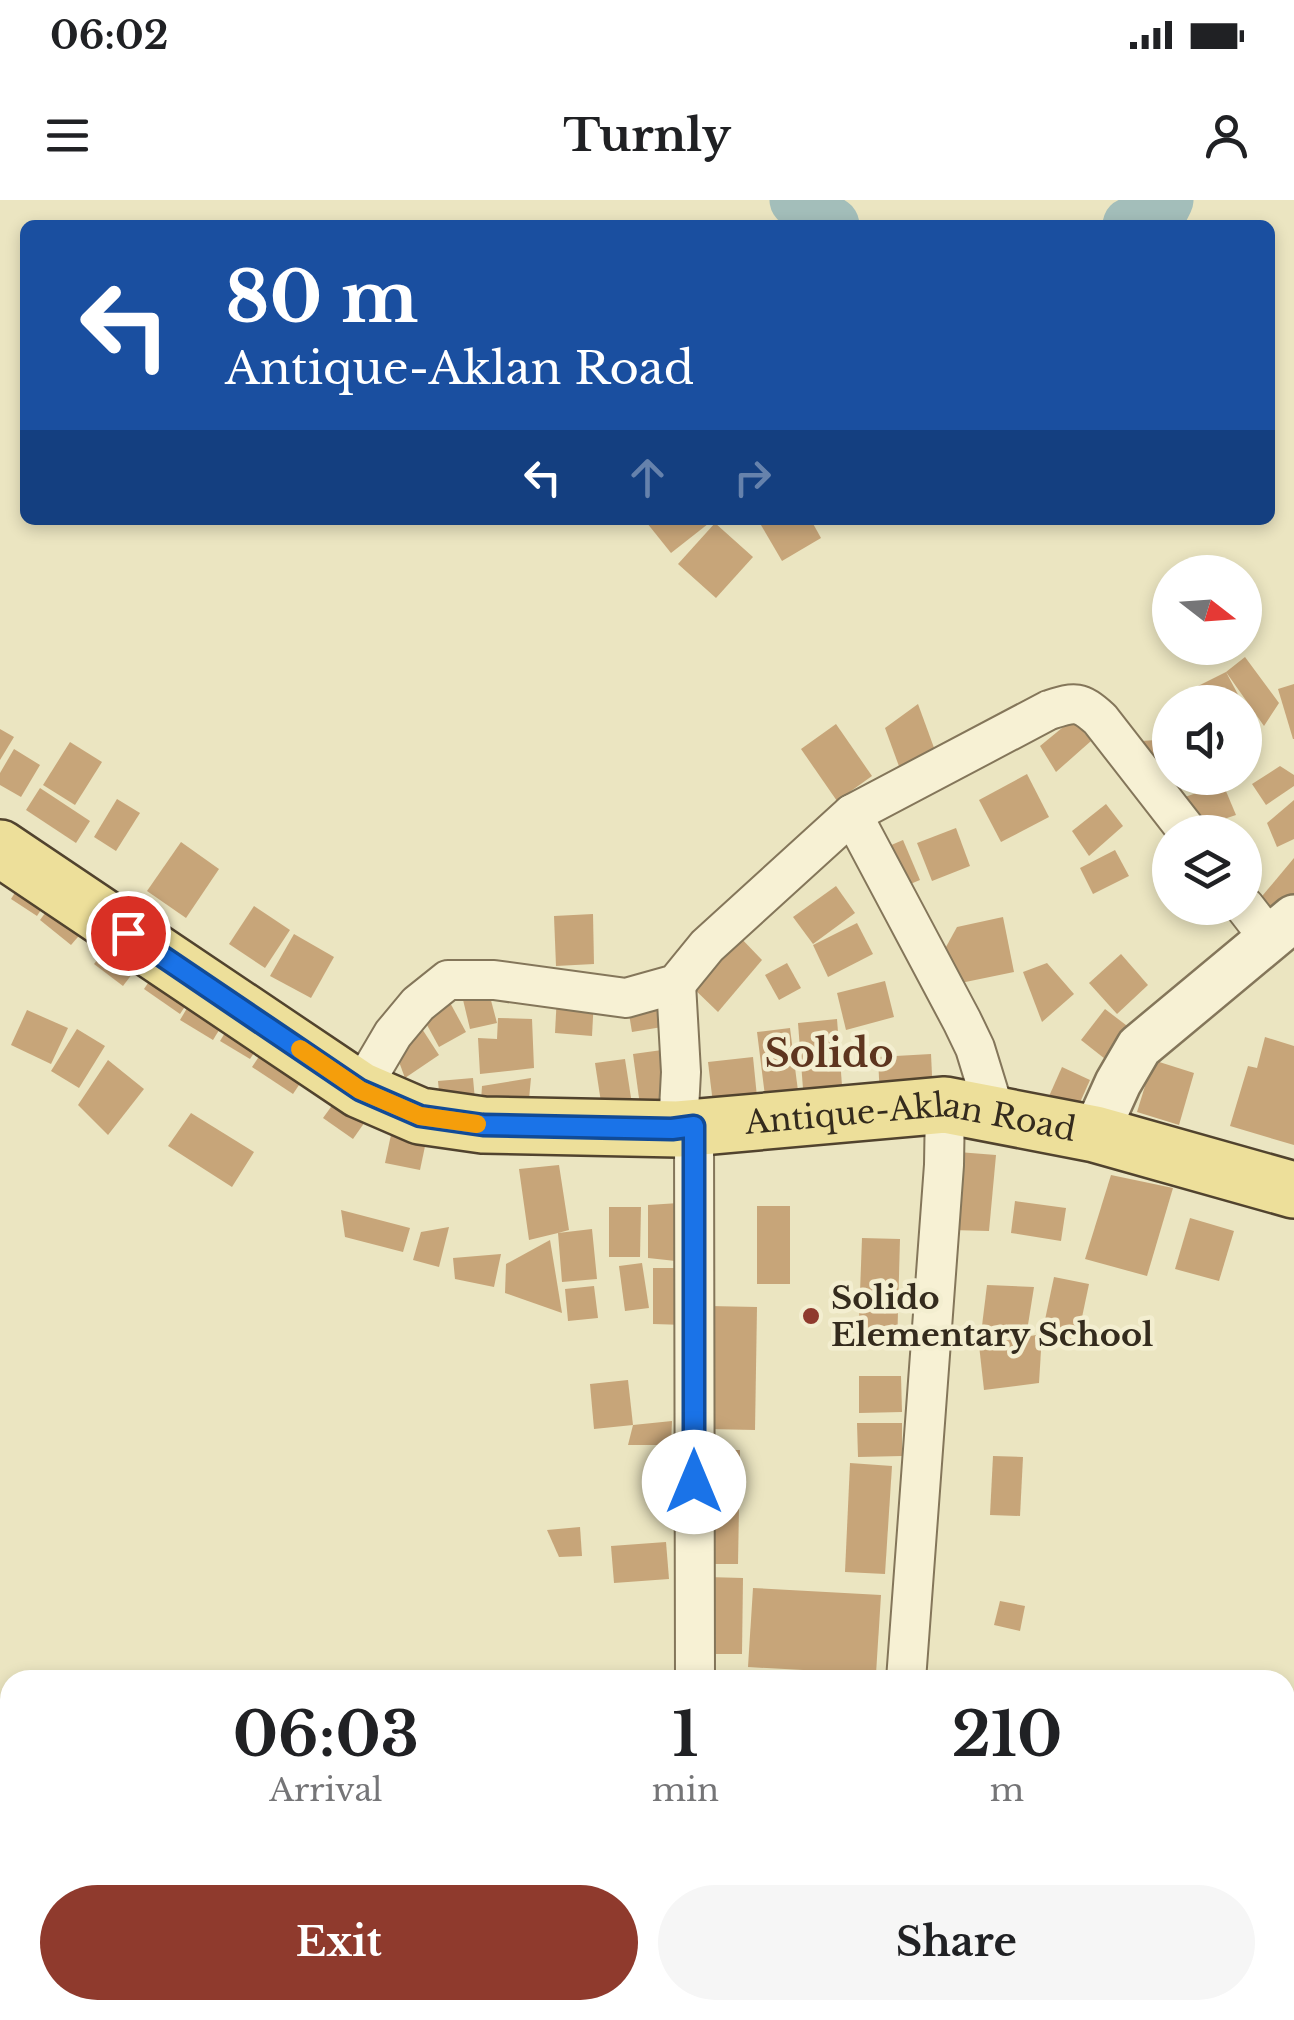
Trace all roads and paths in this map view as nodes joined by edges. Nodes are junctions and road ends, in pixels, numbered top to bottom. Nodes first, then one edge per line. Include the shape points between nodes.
1 (852, 814) junction
2 (1175, 815) edge
3 (0, 848) edge
4 (1269, 921) edge
5 (676, 984) junction
6 (360, 1090) junction
7 (970, 1109) junction
8 (686, 1127) junction
9 (1095, 1134) junction
10 (1294, 1190) edge
11 (694, 1670) edge
12 (907, 1670) edge

1 - 2 street via 1073,702 1100,719
1 - 5 street via 707,946
1 - 7 street via 974,1048
3 - 6 main road, Antique-Aklan Road
4 - 9 street via 1140,1047
5 - 6 street via 626,998 448,980 393,1034
5 - 8 street
6 - 8 main road, Antique-Aklan Road via 420,1116 483,1125
7 - 8 main road, Antique-Aklan Road
7 - 9 main road, Antique-Aklan Road
7 - 12 street via 943,1185
8 - 11 street
9 - 10 main road, Antique-Aklan Road

